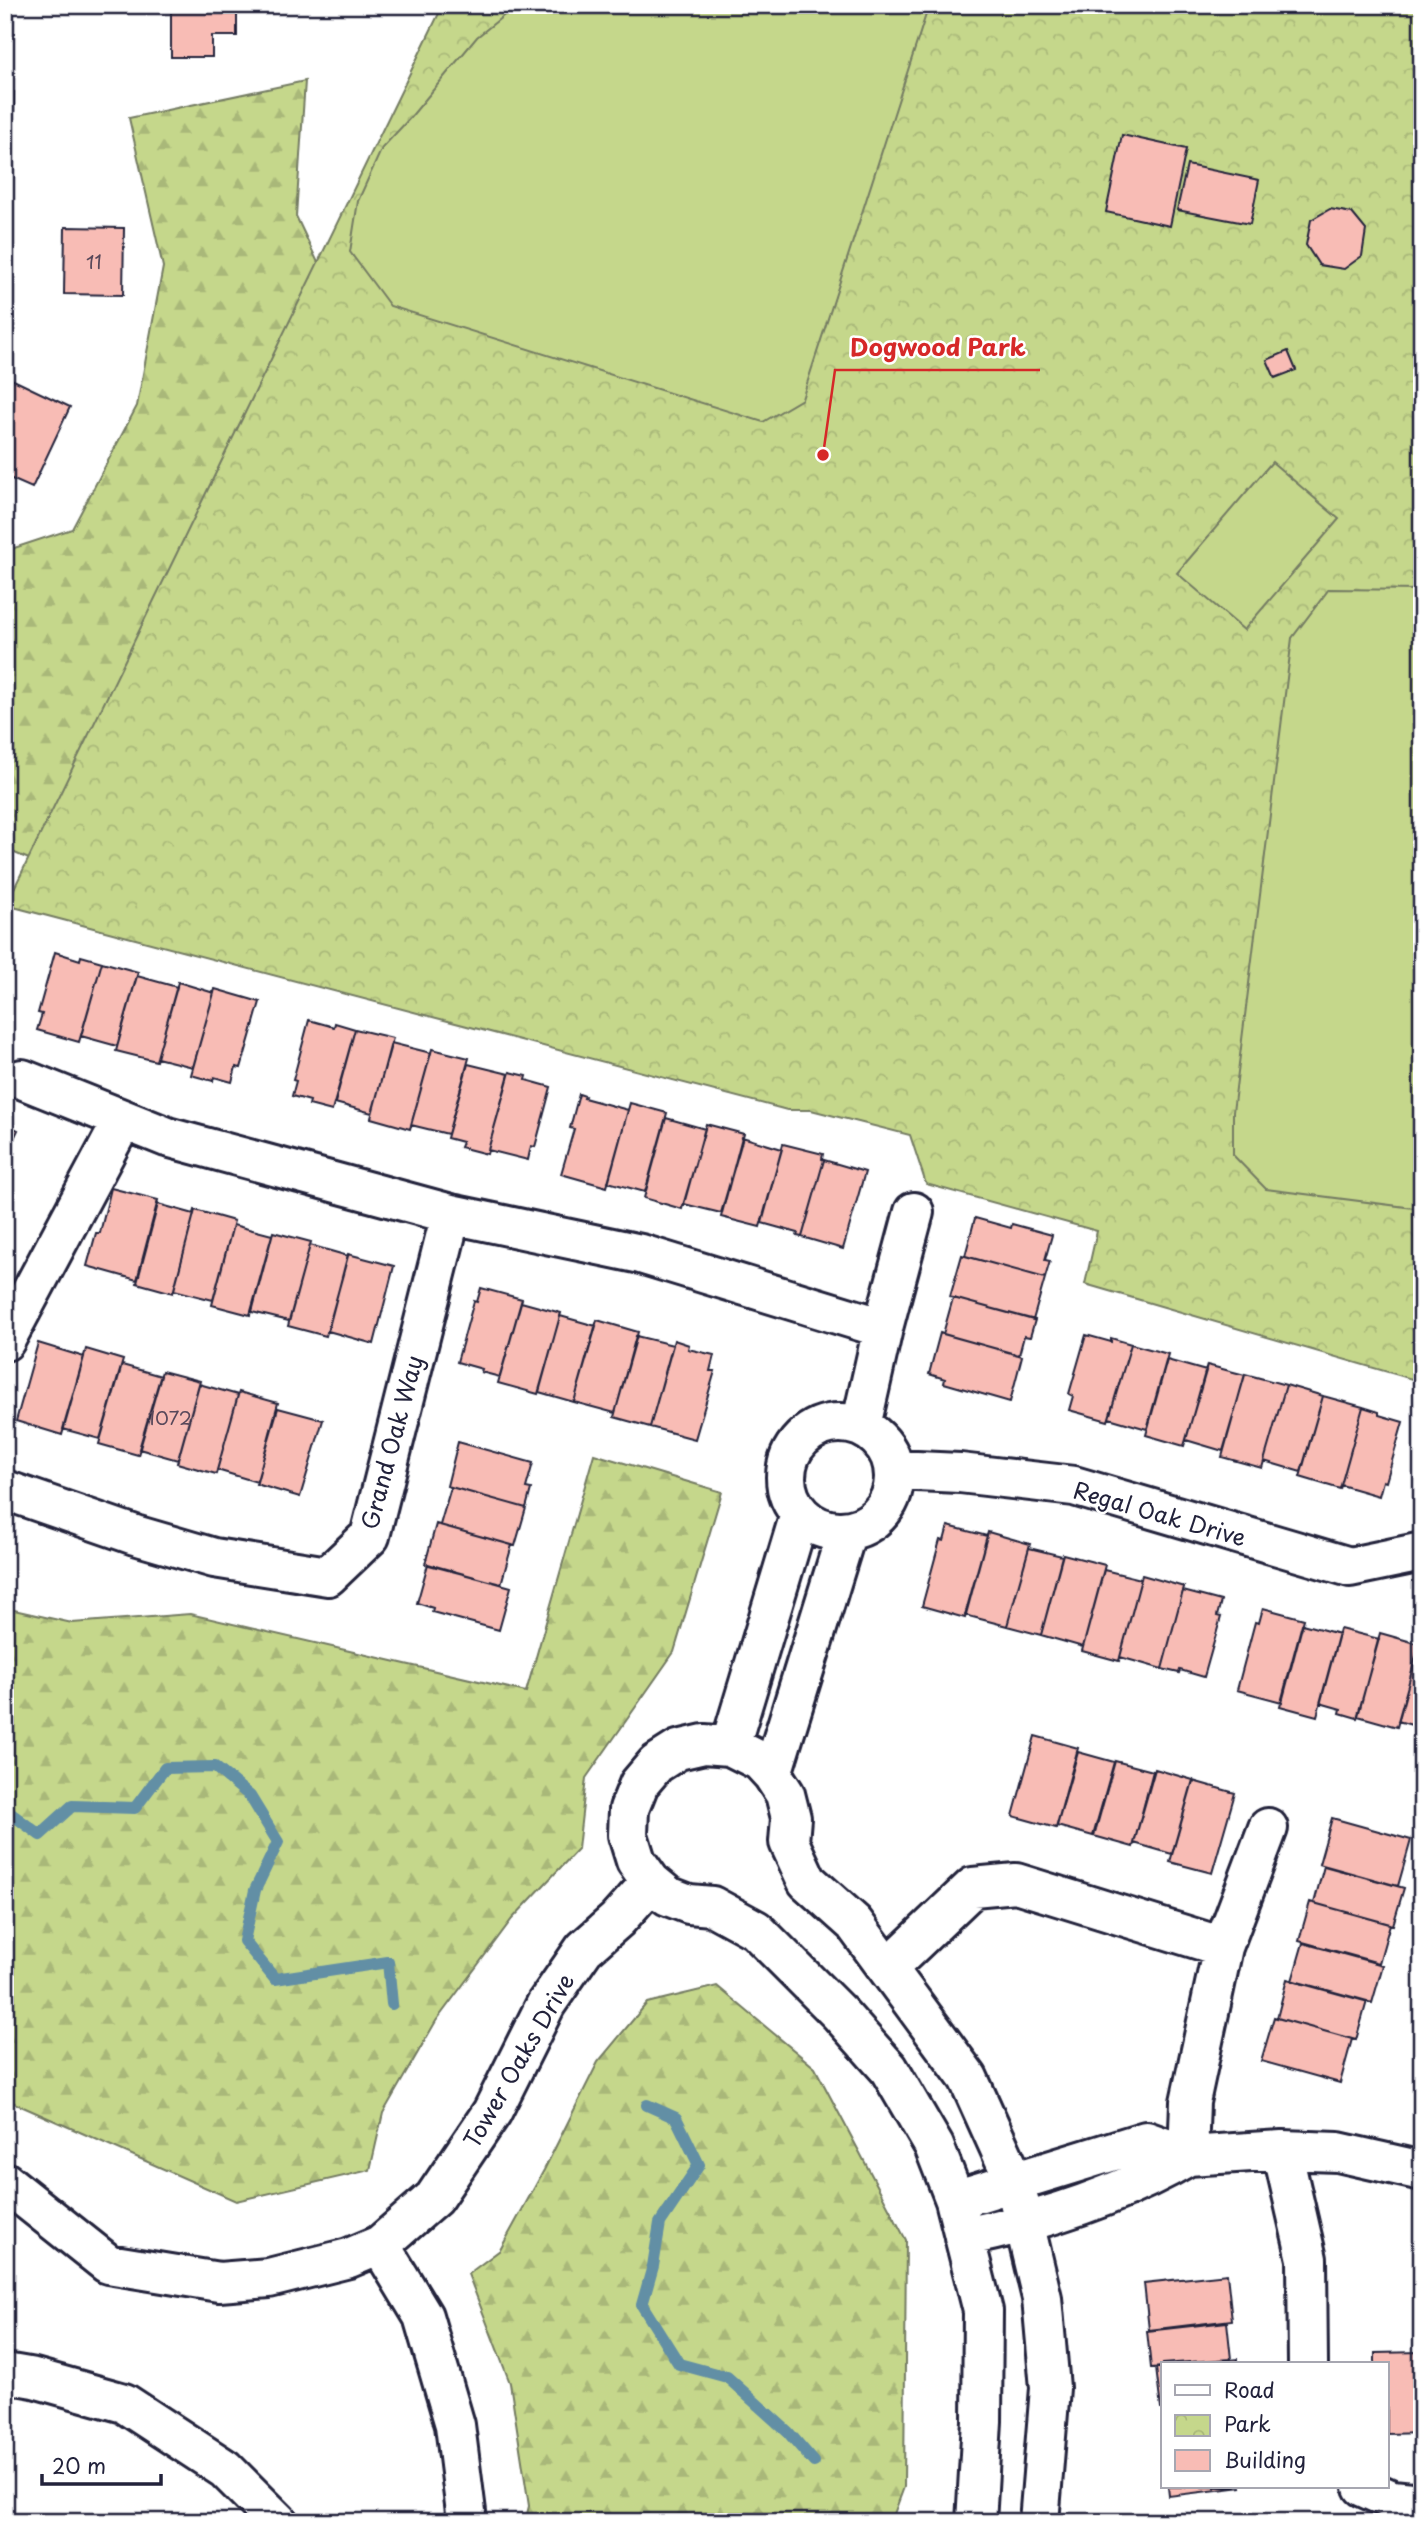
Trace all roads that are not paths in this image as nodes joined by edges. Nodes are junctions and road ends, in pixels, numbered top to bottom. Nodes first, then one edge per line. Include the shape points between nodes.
1 (22, 1079) dead end
2 (123, 1121) junction
3 (914, 1212) dead end
4 (452, 1214) junction
5 (883, 1328) junction
6 (5, 1341) edge
7 (861, 1426) junction
8 (895, 1470) junction
9 (5, 1490) edge
10 (800, 1514) junction
11 (847, 1531) junction
12 (1422, 1552) edge
13 (730, 1746) junction
14 (772, 1774) junction
15 (1268, 1828) dead end
16 (651, 1882) junction
17 (1223, 1947) junction
18 (888, 1968) junction
19 (1283, 2150) junction
20 (1188, 2156) junction
21 (1422, 2171) edge
22 (1014, 2180) junction
23 (5, 2182) edge
24 (955, 2200) junction
25 (1025, 2224) junction
26 (964, 2237) junction
27 (380, 2245) junction
28 (1308, 2362) edge
29 (5, 2374) edge
30 (1365, 2488) edge
31 (1422, 2503) edge
32 (278, 2522) edge
33 (464, 2522) edge
34 (976, 2522) edge
35 (1039, 2522) edge

1 - 2 street
2 - 4 street
2 - 6 street
3 - 5 street
4 - 5 street via 641,1254
4 - 9 street, Grand Oak Way via 370,1536 328,1576 214,1558
5 - 7 street
7 - 8 street via 882,1442
7 - 10 street via 841,1422 815,1428 796,1444 787,1461 785,1480
8 - 11 street via 891,1498 881,1513 867,1525
8 - 12 street, Regal Oak Drive via 1074,1486 1350,1567
10 - 11 street via 815,1526
10 - 13 street
11 - 14 street
13 - 14 street via 760,1761
13 - 16 street via 704,1744 678,1750 656,1763 639,1784 629,1809 628,1835 636,1861
14 - 18 street via 785,1794 791,1818 789,1842 807,1881 854,1923
15 - 17 street
16 - 24 street via 668,1896 712,1906 756,1930 840,2014 889,2069 933,2146
16 - 27 street, Tower Oaks Drive via 584,1949 545,2004 492,2112 434,2198
17 - 18 street via 1016,1883 973,1887
17 - 20 street via 1190,2102
18 - 22 street via 968,2078
19 - 20 street
19 - 21 street via 1338,2152
19 - 28 street via 1307,2259
20 - 22 street via 1146,2141
20 - 25 street via 1151,2178
22 - 24 street
22 - 25 street
23 - 27 street, Tower Oaks Drive via 108,2264 219,2281 257,2279 349,2258
24 - 26 street
25 - 26 street
25 - 35 street via 1042,2298 1050,2388
26 - 34 street via 984,2311
27 - 33 street via 423,2316 455,2425
29 - 32 street via 124,2403 225,2469
30 - 31 street via 1392,2500

